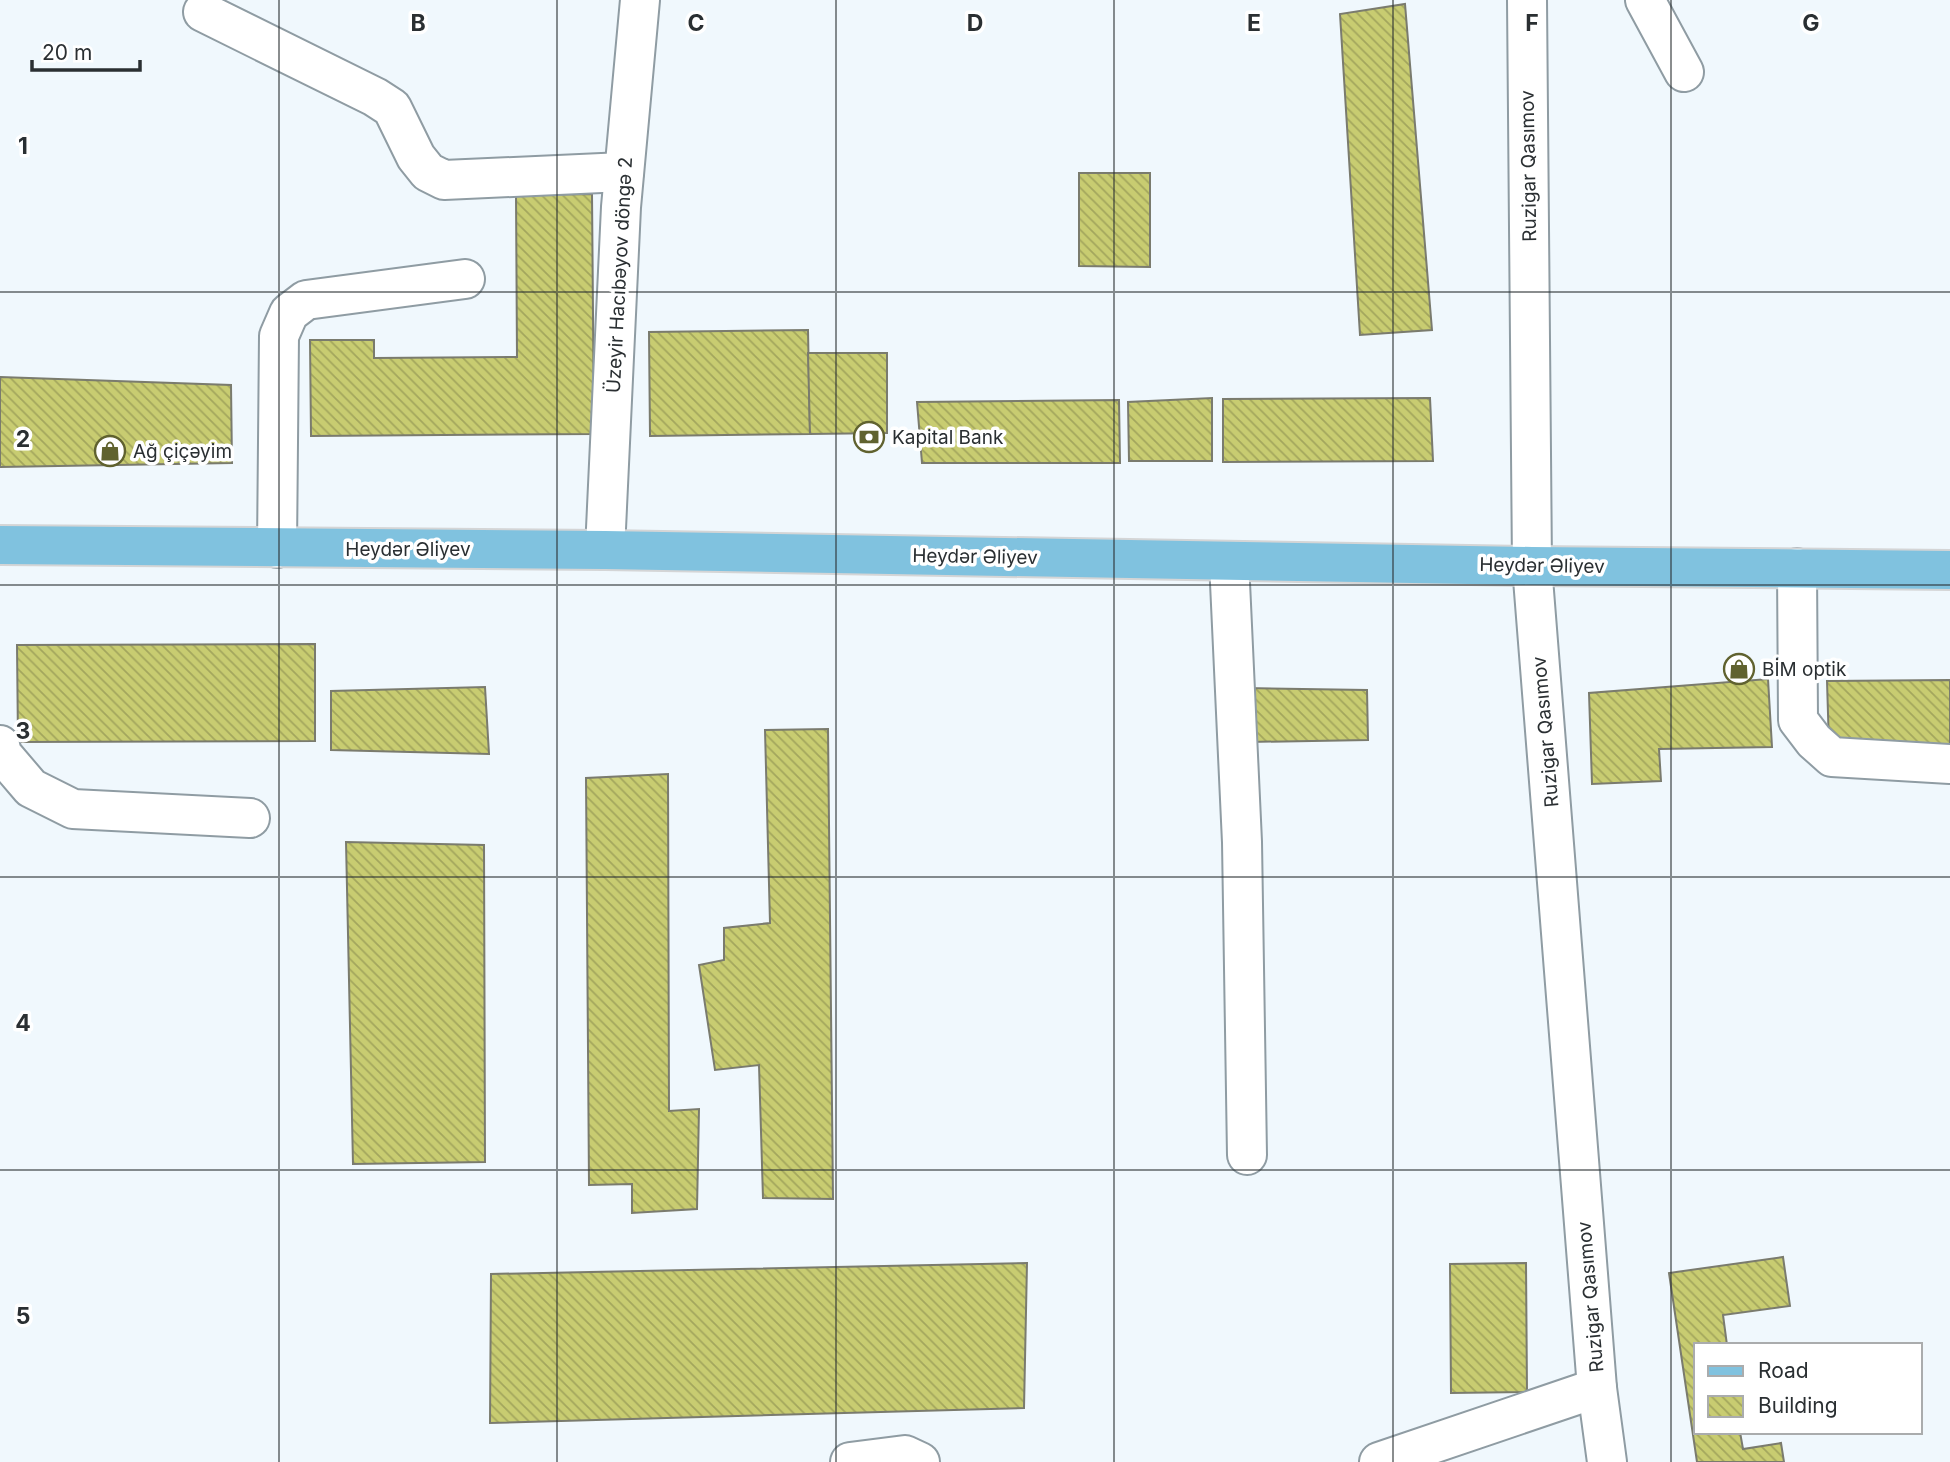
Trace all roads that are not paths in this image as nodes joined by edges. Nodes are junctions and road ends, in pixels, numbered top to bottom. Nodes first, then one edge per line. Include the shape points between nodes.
1 (640, 0) edge
2 (1527, 0) edge
3 (1645, 0) edge
4 (203, 12) dead end
5 (1684, 72) dead end
6 (624, 172) junction
7 (465, 279) dead end
8 (0, 545) edge
9 (277, 548) junction
10 (605, 550) junction
11 (1229, 561) junction
12 (1532, 565) junction
13 (1797, 568) junction
14 (1950, 570) edge
15 (0, 745) edge
16 (1950, 764) edge
17 (250, 818) dead end
18 (1247, 1155) dead end
19 (1597, 1388) junction
20 (850, 1462) edge
21 (920, 1462) edge
22 (1379, 1462) edge
23 (1606, 1462) edge

1 - 6 street, Üzeyir Hacıbəyov döngə 2
2 - 12 street, Ruzigar Qasımov
3 - 5 street
4 - 6 street via 392,108 416,157 428,172 444,180
6 - 10 street, Üzeyir Hacıbəyov döngə 2
7 - 9 street via 306,300 289,313 279,335
8 - 9 main road, Heydər Əliyev
9 - 10 main road, Heydər Əliyev
10 - 11 main road, Heydər Əliyev
11 - 12 main road, Heydər Əliyev
11 - 18 street via 1242,842
12 - 13 main road, Heydər Əliyev
12 - 19 street, Ruzigar Qasımov
13 - 14 main road, Heydər Əliyev
13 - 16 street via 1798,720 1814,741 1832,757
15 - 17 street via 2,754 31,788 73,810
19 - 22 street
19 - 23 street, Ruzigar Qasımov
20 - 21 street via 905,1455

